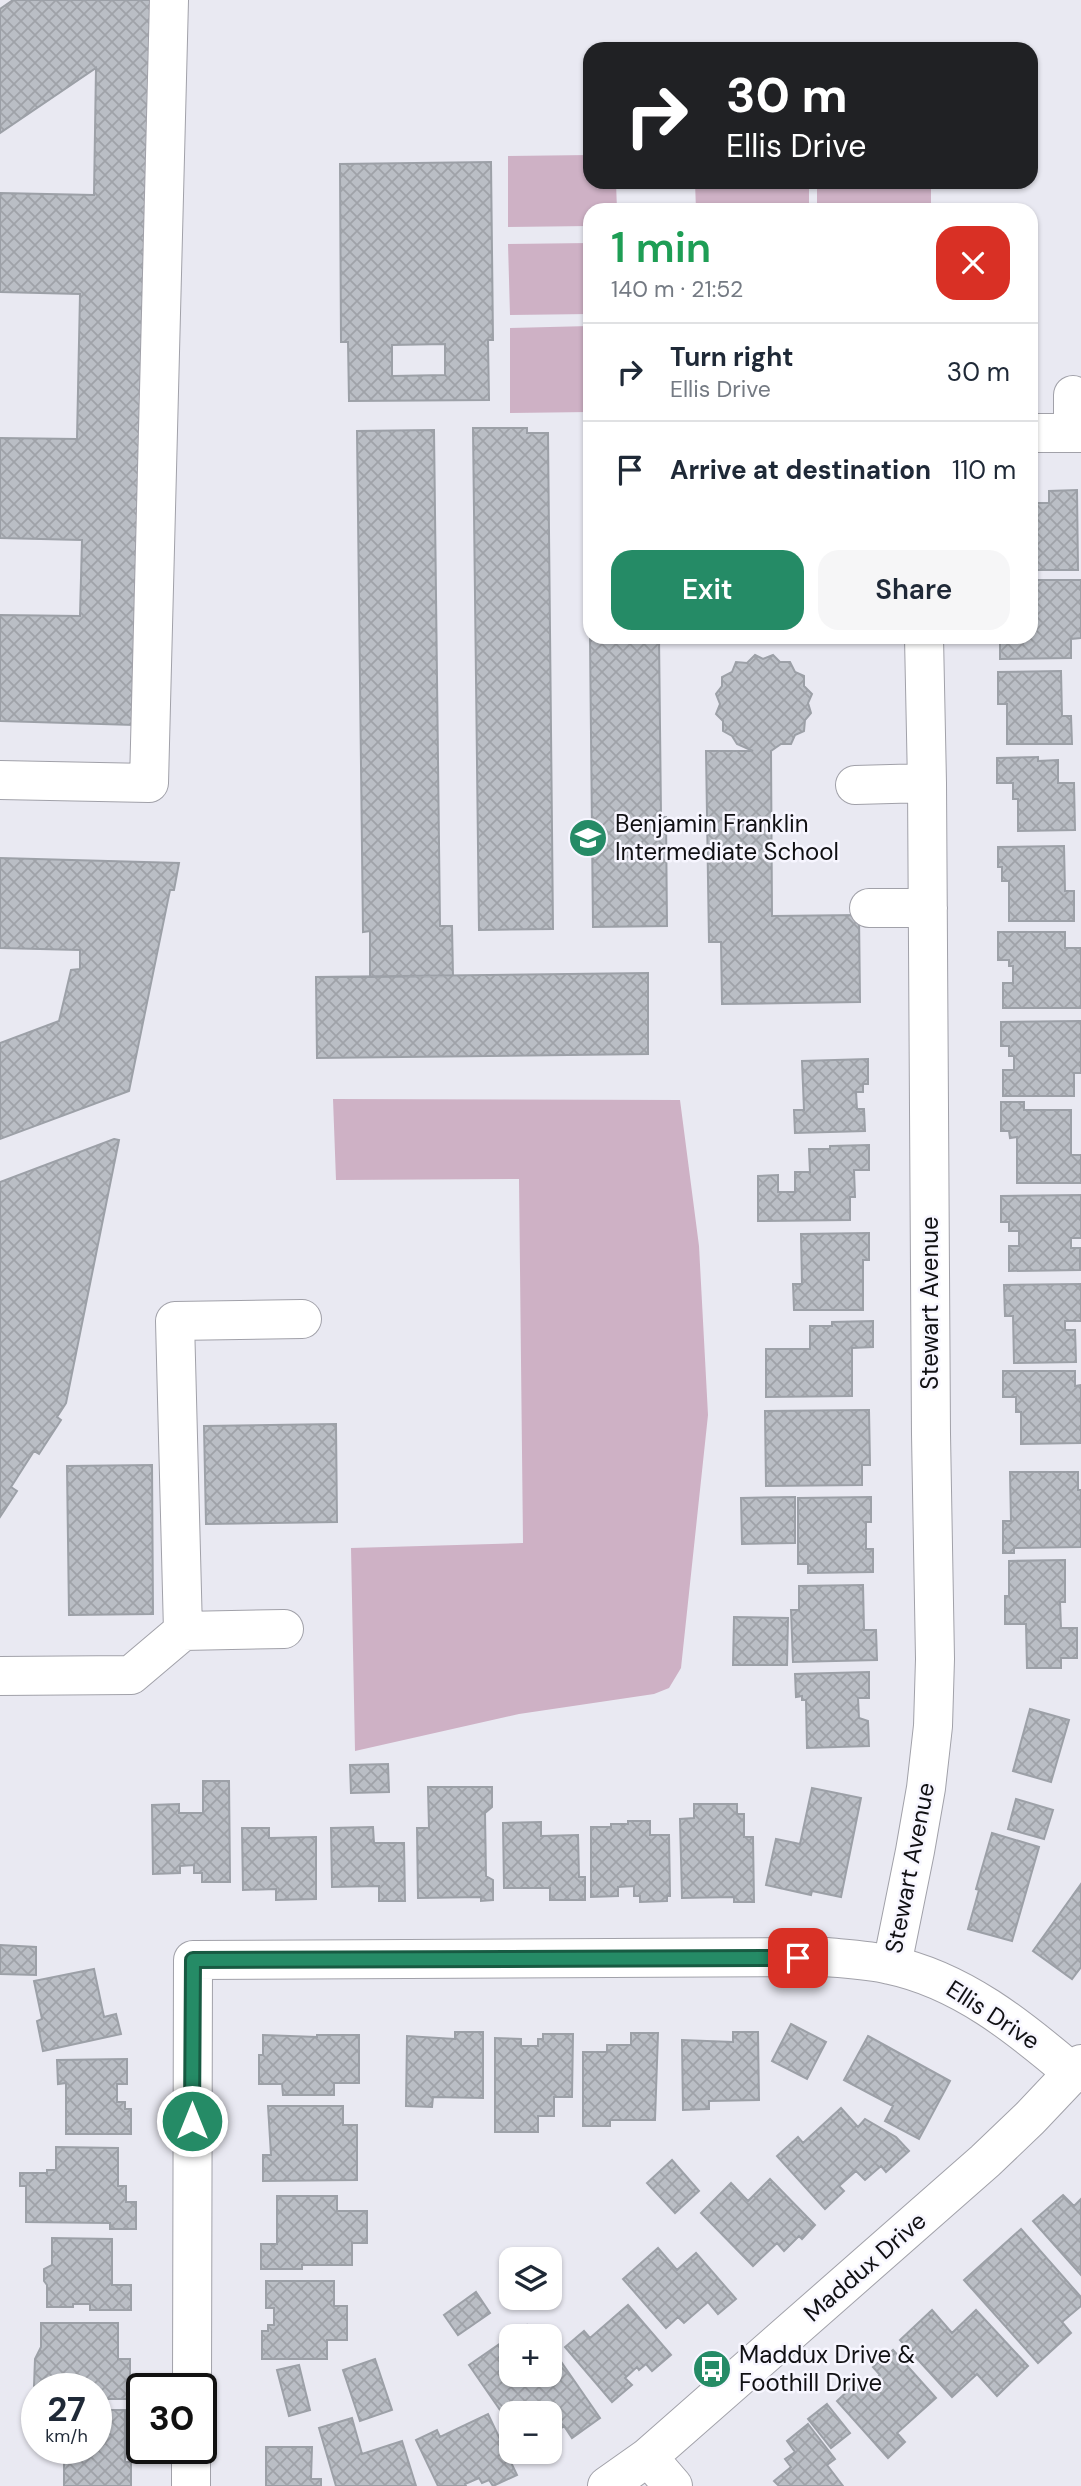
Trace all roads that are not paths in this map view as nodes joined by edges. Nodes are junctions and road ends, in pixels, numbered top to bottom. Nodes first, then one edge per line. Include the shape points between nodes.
1 (169, 0) edge
2 (1073, 395) dead end
3 (1038, 433) edge
4 (1077, 433) edge
5 (924, 644) edge
6 (0, 780) edge
7 (927, 783) junction
8 (855, 785) dead end
9 (869, 908) dead end
10 (928, 908) junction
11 (302, 1319) dead end
12 (284, 1629) dead end
13 (183, 1631) junction
14 (0, 1676) edge
15 (891, 1965) junction
16 (1077, 2068) edge
17 (191, 2373) edge
18 (648, 2457) junction
19 (191, 2464) edge
20 (191, 2486) edge
21 (607, 2486) edge
22 (673, 2486) edge

1 - 6 street via 149,783
2 - 4 street
3 - 4 street
5 - 7 street, Stewart Avenue
7 - 8 street
7 - 10 street, Stewart Avenue
9 - 10 street
10 - 15 street, Stewart Avenue via 933,1726 915,1851
11 - 13 street via 175,1321
12 - 13 street
13 - 14 street via 131,1675
15 - 16 street, Ellis Drive via 938,1980 984,2004
15 - 17 street, Ellis Drive via 826,1958 193,1960
16 - 18 street, Maddux Drive via 985,2161
18 - 21 street, Maddux Drive
18 - 22 street
19 - 20 street

